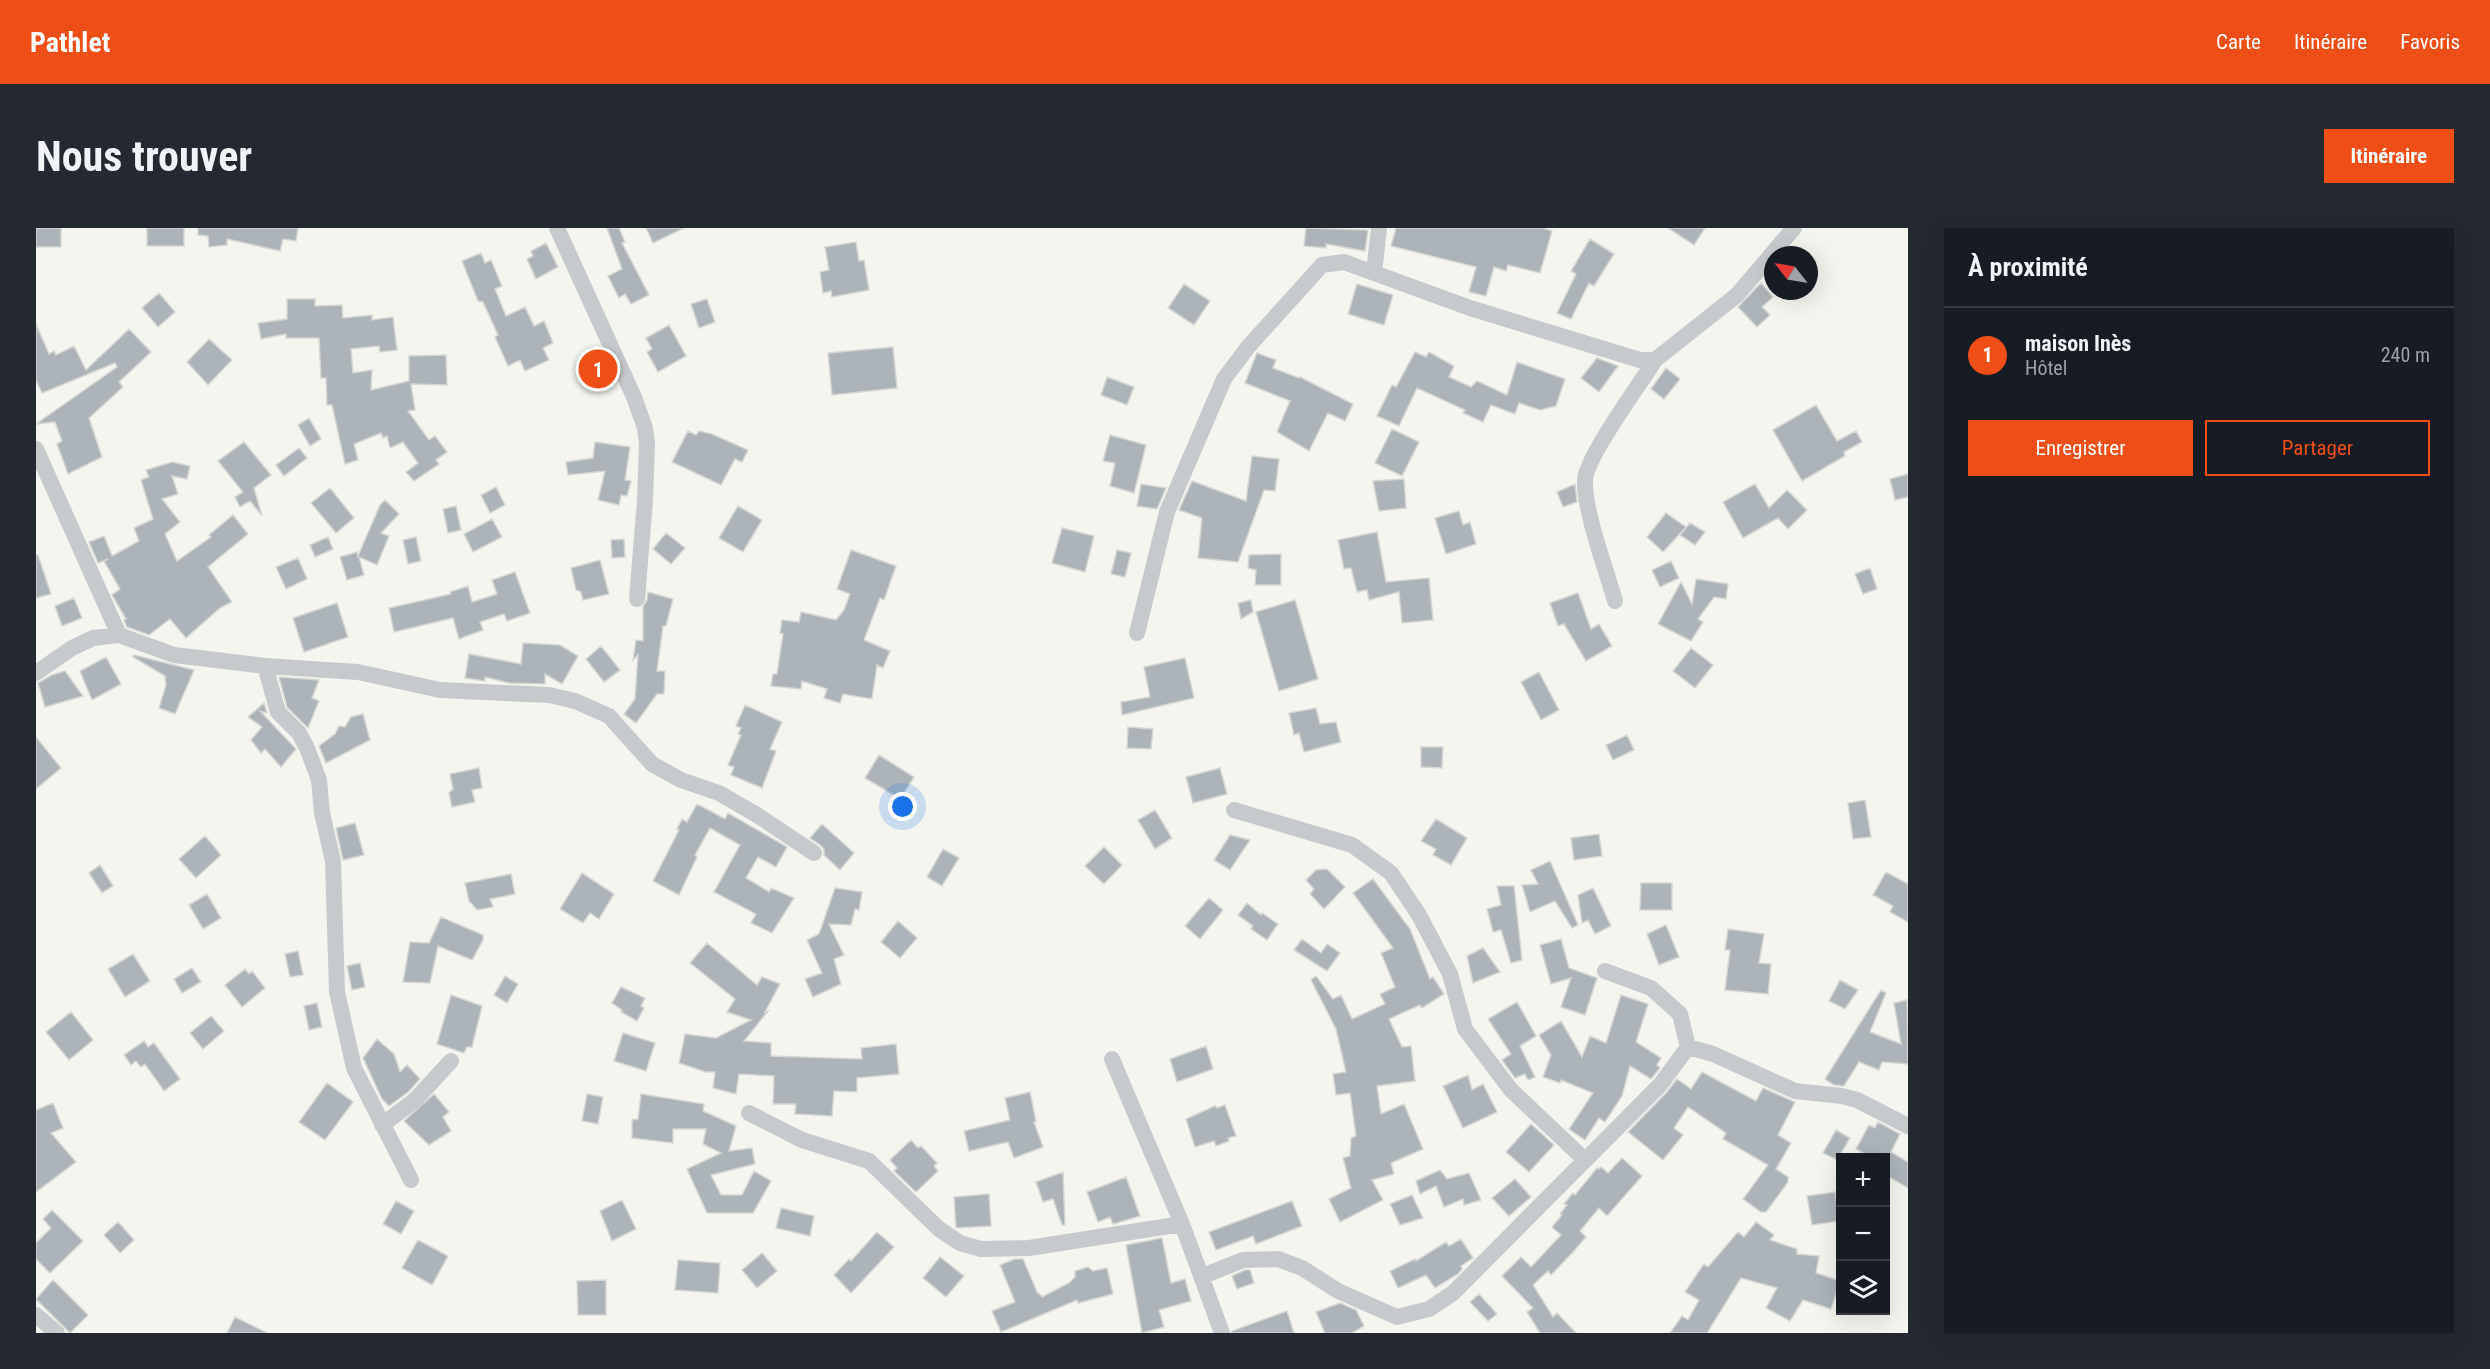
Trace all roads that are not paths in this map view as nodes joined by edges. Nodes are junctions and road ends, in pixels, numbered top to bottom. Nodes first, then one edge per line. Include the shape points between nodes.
1 (557, 228) edge
2 (1379, 228) edge
3 (1794, 228) edge
4 (1374, 273) junction
5 (1655, 360) junction
6 (36, 449) edge
7 (637, 599) dead end
8 (1615, 601) dead end
9 (1137, 633) dead end
10 (119, 635) junction
11 (266, 666) junction
12 (36, 673) edge
13 (1234, 810) dead end
14 (814, 853) dead end
15 (1605, 971) dead end
16 (1688, 1047) junction
17 (1112, 1059) dead end
18 (451, 1061) dead end
19 (749, 1113) dead end
20 (382, 1125) junction
21 (1908, 1126) edge
22 (1585, 1160) junction
23 (411, 1180) dead end
24 (1182, 1224) junction
25 (1203, 1276) junction
26 (36, 1315) edge
27 (57, 1333) edge
28 (1222, 1333) edge

1 - 7 street via 645,428 645,500
2 - 4 street
3 - 5 street via 1737,295
4 - 5 street via 1470,308 1640,360
4 - 9 street via 1344,262 1322,265 1248,346 1224,379 1167,512
5 - 8 street via 1595,452 1585,478 1587,503
6 - 10 street
10 - 11 street via 174,655
10 - 12 street via 93,638
11 - 14 street via 358,672 440,690 549,694 575,701 609,716 652,764 719,794
11 - 20 street via 278,712 298,733 319,780 333,861 337,992 354,1068
13 - 22 street via 1352,845 1391,873 1450,974 1465,1029 1511,1090
15 - 16 street via 1651,988 1680,1014
16 - 21 street via 1713,1054 1795,1091 1857,1100
16 - 22 street via 1660,1085
17 - 24 street
18 - 20 street via 414,1100
19 - 24 street via 802,1140 869,1161 939,1229 960,1243 981,1249 1029,1248
20 - 23 street
22 - 25 street via 1453,1293 1429,1309 1398,1317 1338,1291 1278,1258 1243,1260
24 - 25 street
25 - 28 street
26 - 27 street

